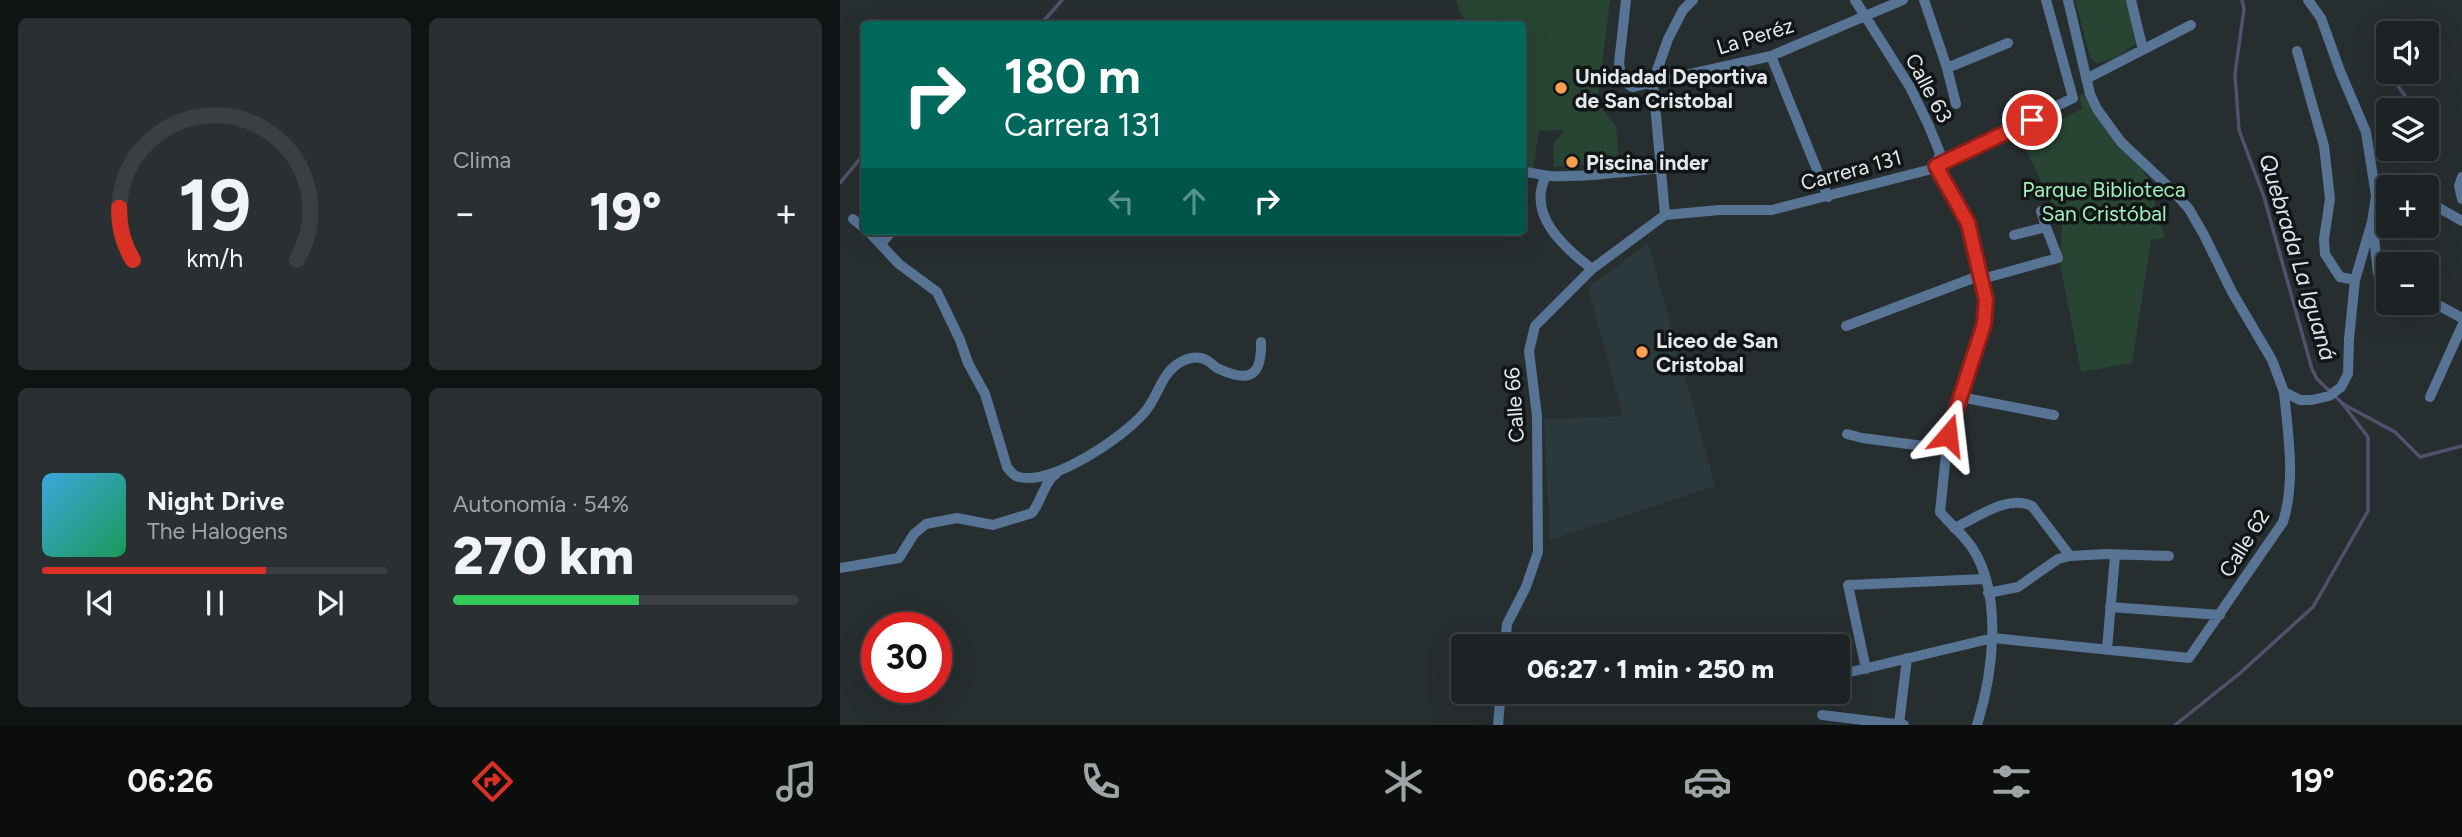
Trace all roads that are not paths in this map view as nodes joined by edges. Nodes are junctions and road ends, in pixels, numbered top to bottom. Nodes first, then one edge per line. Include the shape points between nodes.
1 (1626, 0) edge
2 (1693, 0) edge
3 (1855, 0) edge
4 (1903, 0) edge
5 (1924, 0) edge
6 (2046, 0) edge
7 (2067, 0) edge
8 (2130, 0) edge
9 (2308, 0) edge
10 (1683, 5) edge
11 (1866, 15) junction
12 (2072, 15) junction
13 (2052, 20) junction
14 (2191, 25) dead end
15 (2008, 43) dead end
16 (2143, 50) junction
17 (2297, 51) dead end
18 (1771, 56) junction
19 (1947, 68) junction
20 (2086, 79) junction
21 (1653, 82) junction
22 (1956, 104) dead end
23 (1936, 166) junction
24 (1662, 168) junction
25 (1526, 172) edge
26 (1546, 176) junction
27 (2462, 177) edge
28 (2376, 196) joint
29 (1828, 197) junction
30 (2462, 199) edge
31 (2439, 208) edge
32 (2041, 211) dead end
33 (1665, 215) junction
34 (853, 219) dead end
35 (2462, 221) edge
36 (2372, 222) junction
37 (861, 226) edge
38 (2046, 227) junction
39 (871, 235) edge
40 (889, 235) edge
41 (2014, 235) dead end
42 (881, 244) junction
43 (2376, 256) edge
44 (1592, 269) junction
45 (1982, 279) junction
46 (2355, 280) junction
47 (2439, 306) edge
48 (2462, 318) edge
49 (1846, 326) dead end
50 (2462, 326) edge
51 (1261, 342) dead end
52 (2284, 392) junction
53 (1960, 397) junction
54 (2430, 397) dead end
55 (2054, 415) dead end
56 (1847, 434) dead end
57 (1947, 449) junction
58 (1065, 467) junction
59 (1954, 528) junction
60 (2070, 556) junction
61 (2115, 556) junction
62 (2169, 556) dead end
63 (840, 568) edge
64 (1985, 579) junction
65 (1988, 593) junction
66 (2110, 607) junction
67 (2220, 615) junction
68 (1506, 634) edge
69 (1993, 638) junction
70 (2107, 649) junction
71 (1906, 658) junction
72 (1866, 669) junction
73 (1850, 672) edge
74 (1500, 704) edge
75 (1822, 715) dead end
76 (1498, 725) edge
77 (1902, 725) edge
78 (1977, 725) edge

1 - 21 street, La Peréz via 1619,63 1622,80 1632,87
2 - 10 street
3 - 11 street, Calle 63
4 - 11 street, La Peréz
5 - 19 street
6 - 13 street
7 - 12 street, Calle 62
8 - 16 street
9 - 28 street via 2321,18 2366,132
10 - 21 street
11 - 18 street, La Peréz
11 - 23 street, Calle 63 via 1928,124 1940,153
12 - 13 street
12 - 20 street, Calle 62
13 - 23 street, Carrera 131 via 2073,99
14 - 16 street
15 - 19 street
16 - 20 street
17 - 46 street via 2323,146 2330,200 2325,254 2340,277
18 - 21 street, La Peréz
18 - 29 street
19 - 22 street
20 - 52 street, Calle 62 via 2109,127 2189,209 2272,360
21 - 24 street
23 - 29 street, Carrera 131
23 - 45 street, Calle 63 via 1968,223
24 - 26 street
24 - 33 street
25 - 26 street
26 - 44 street via 1541,201 1546,220 1570,251
27 - 30 street
28 - 36 street
29 - 33 street, Carrera 131 via 1772,210
31 - 35 street
32 - 38 street
33 - 44 street, Calle 66
34 - 37 street
36 - 43 street
36 - 46 street
38 - 41 street
38 - 45 street via 2058,258
39 - 42 street
40 - 42 street
42 - 58 street via 937,292 985,394 1011,472 1020,478 1035,477
44 - 68 street, Calle 66 via 1535,326 1529,351 1536,416 1538,552
45 - 49 street via 1976,277
45 - 53 street, Calle 63 via 1984,324
46 - 52 street via 2348,374 2341,387 2312,400
47 - 48 street
50 - 54 street
51 - 58 street via 1262,361 1246,376 1219,369 1203,358 1177,365 1167,373 1145,413 1120,436
52 - 67 street, Calle 62 via 2291,474 2288,506 2283,522
53 - 55 street
53 - 57 street, Calle 63
56 - 57 street
57 - 59 street, Calle 63 via 1940,512
58 - 63 street via 1048,479 1032,513 993,524 957,518 926,524 899,558
59 - 60 street via 2004,505 2026,503
59 - 64 street via 1972,547
60 - 61 street
60 - 65 street via 2058,559 2018,587
61 - 62 street
61 - 66 street
64 - 65 street
64 - 72 street via 1848,585
65 - 69 street
66 - 67 street
66 - 70 street
67 - 70 street, Calle 62 via 2189,658
69 - 70 street
69 - 71 street
69 - 78 street
71 - 72 street
71 - 77 street
72 - 73 street
74 - 76 street
75 - 77 street

